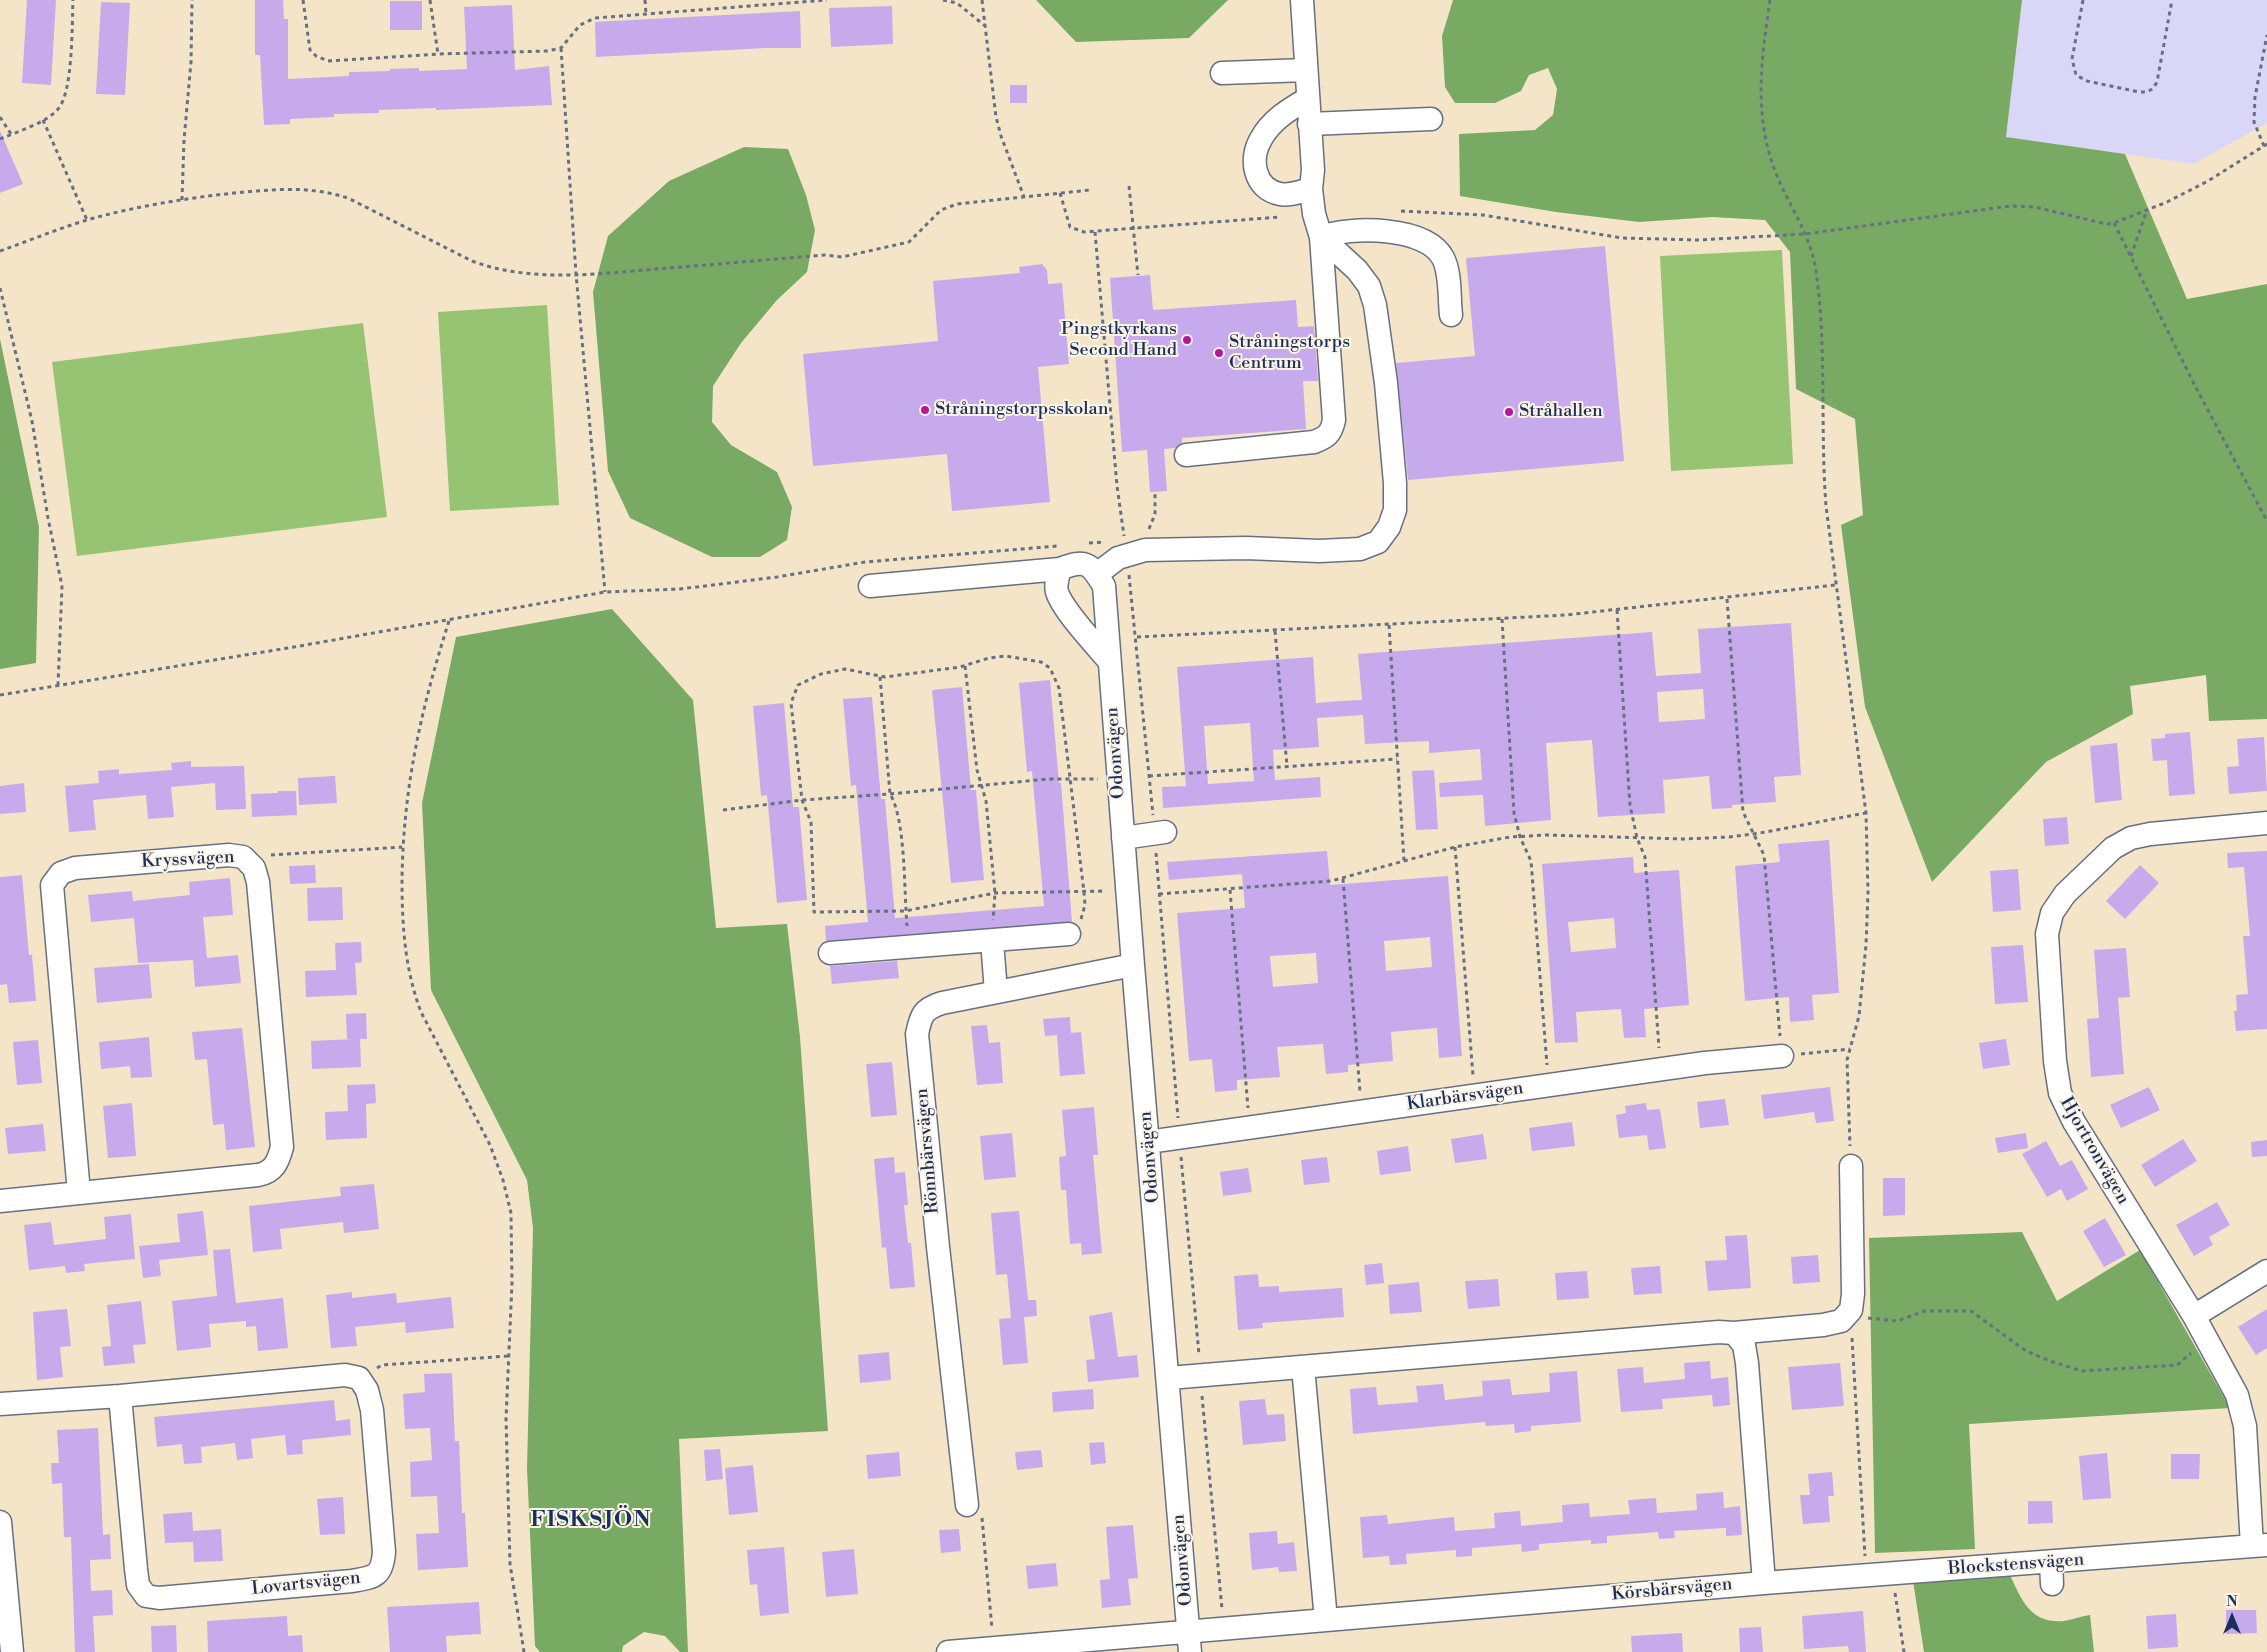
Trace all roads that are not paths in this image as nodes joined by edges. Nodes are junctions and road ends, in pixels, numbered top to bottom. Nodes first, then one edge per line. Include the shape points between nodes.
1 (1302, 0) edge
2 (1306, 70) junction
3 (1222, 73) dead end
4 (1307, 99) junction
5 (1431, 119) dead end
6 (1309, 124) junction
7 (1311, 190) junction
8 (1321, 237) junction
9 (1451, 315) dead end
10 (1186, 455) dead end
11 (1060, 569) junction
12 (1096, 574) junction
13 (870, 586) dead end
14 (1109, 661) junction
15 (2267, 823) edge
16 (1160, 833) road end
17 (1123, 838) junction
18 (1069, 934) dead end
19 (992, 941) junction
20 (830, 953) dead end
21 (1133, 966) junction
22 (996, 992) junction
23 (1782, 1056) road end
24 (1148, 1142) junction
25 (1850, 1166) road end
26 (79, 1193) junction
27 (0, 1201) edge
28 (2267, 1271) edge
29 (2194, 1316) junction
30 (1734, 1333) junction
31 (1303, 1367) junction
32 (1169, 1378) junction
33 (120, 1396) junction
34 (0, 1404) edge
35 (966, 1505) road end
36 (0, 1522) edge
37 (2260, 1546) edge
38 (1764, 1583) junction
39 (4, 1610) edge
40 (1326, 1620) junction
41 (1190, 1642) edge
42 (1057, 1647) edge
43 (12, 1652) edge
44 (948, 1652) edge

1 - 2 street
2 - 3 street
2 - 4 street
4 - 6 street
4 - 7 street via 1282,114 1261,138 1254,163 1260,181 1268,189 1281,195
5 - 6 street
6 - 7 street via 1313,170
7 - 8 street
8 - 9 street via 1347,231 1385,232 1415,237 1432,245 1445,260
8 - 10 street via 1334,420 1332,430 1327,437 1314,442
8 - 12 street via 1358,270 1369,286 1375,304 1395,483 1396,510 1389,527 1378,542 1360,549 1145,550 1128,545 1118,558
11 - 12 street via 1076,563 1087,564
11 - 13 street
11 - 14 street via 1057,591 1064,605
12 - 14 street, Odonvägen via 1104,586
14 - 17 street, Odonvägen
15 - 29 street, Hjortronvägen via 2132,838 2113,848 2065,894 2052,913 2047,934 2060,1093 2074,1122
16 - 17 street
17 - 21 street, Odonvägen
18 - 19 street
19 - 20 street
19 - 22 street
21 - 22 street, Rönnbärsvägen
21 - 24 street, Odonvägen
22 - 35 street, Rönnbärsvägen via 930,1007 920,1018 917,1034
23 - 24 street, Klarbärsvägen via 1660,1069
24 - 32 street, Odonvägen
25 - 30 street via 1853,1303 1847,1316 1841,1321 1823,1325
26 - 26 street, Kryssvägen via 258,1175 267,1173 277,1164 282,1147 258,882 254,868 243,857 229,855 75,868 61,873 52,885
26 - 27 street, Kryssvägen
28 - 29 street
29 - 37 street, Hjortronvägen via 2237,1395 2245,1426
30 - 31 street via 1709,1332
30 - 38 street via 1744,1344 1747,1363
31 - 32 street
31 - 40 street
32 - 41 street, Odonvägen
33 - 33 street, Lovartsvägen via 345,1375 358,1378 367,1390 372,1410 383,1567 373,1578 352,1581 159,1598 146,1596 138,1585
33 - 34 street
36 - 39 street
37 - 38 street, Blockstensvägen via 2052,1573 1893,1573
38 - 40 street, Körsbärsvägen
39 - 43 street
40 - 41 street, Körsbärsvägen via 1224,1629
41 - 42 street, Körsbärsvägen
42 - 44 street, Körsbärsvägen

